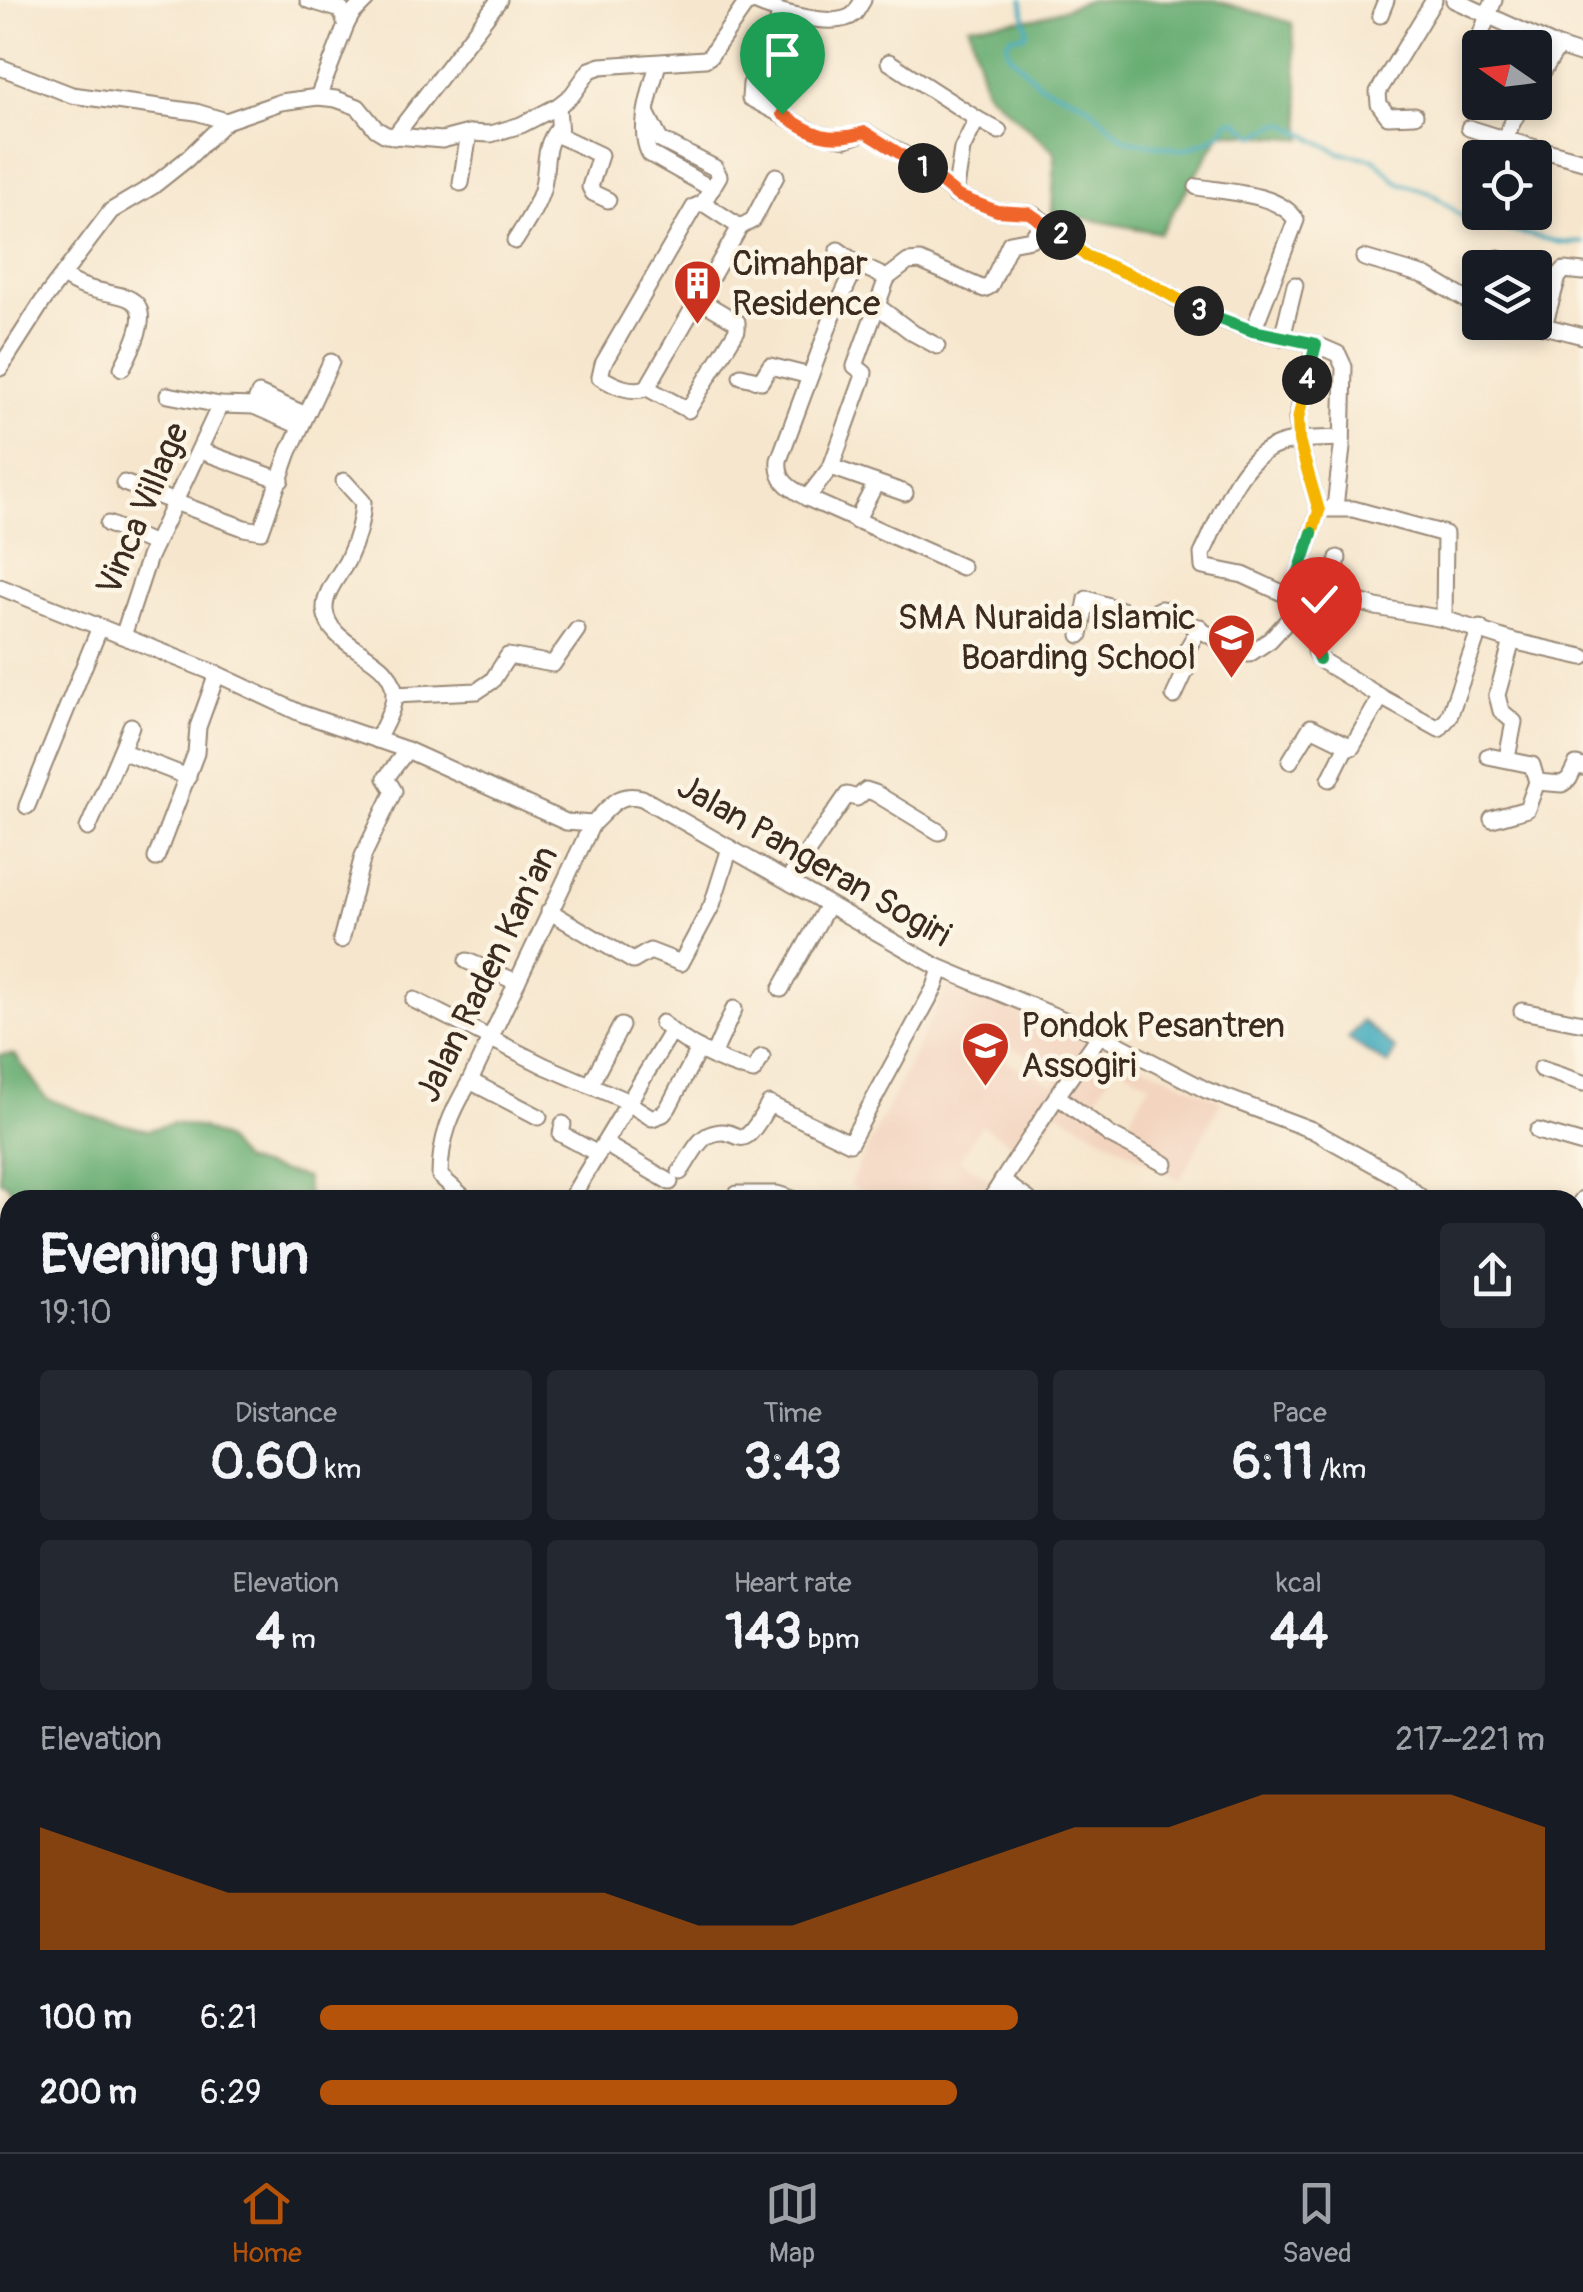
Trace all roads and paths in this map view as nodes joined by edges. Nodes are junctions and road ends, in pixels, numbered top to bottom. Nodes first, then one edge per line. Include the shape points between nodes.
1 (308, 0) edge
2 (366, 0) edge
3 (500, 0) edge
4 (863, 0) edge
5 (1434, 0) edge
6 (1454, 0) edge
7 (1490, 7) edge
8 (780, 14) junction
9 (346, 25) junction
10 (1558, 47) junction
11 (1583, 55) edge
12 (1552, 57) edge
13 (890, 62) dead end
14 (658, 63) junction
15 (0, 66) edge
16 (318, 97) junction
17 (558, 106) junction
18 (1415, 115) dead end
19 (977, 118) junction
20 (1514, 120) edge
21 (226, 121) junction
22 (1469, 128) dead end
23 (558, 129) junction
24 (1000, 132) dead end
25 (469, 133) junction
26 (394, 137) junction
27 (1504, 139) junction
28 (1583, 161) edge
29 (776, 176) dead end
30 (461, 183) dead end
31 (1196, 188) dead end
32 (954, 195) junction
33 (708, 196) junction
34 (608, 200) dead end
35 (1044, 222) junction
36 (740, 227) junction
37 (515, 241) dead end
38 (838, 250) dead end
39 (1364, 258) dead end
40 (857, 264) junction
41 (1583, 272) edge
42 (64, 276) junction
43 (886, 278) junction
44 (1295, 285) dead end
45 (1552, 290) edge
46 (1462, 297) edge
47 (698, 299) junction
48 (876, 304) junction
49 (1552, 328) edge
50 (1253, 331) junction
51 (1583, 336) edge
52 (1282, 338) junction
53 (1316, 344) junction
54 (936, 346) dead end
55 (331, 362) dead end
56 (0, 368) edge
57 (122, 368) dead end
58 (741, 376) dead end
59 (810, 376) junction
60 (647, 388) junction
61 (168, 395) dead end
62 (220, 406) junction
63 (303, 421) junction
64 (1342, 438) junction
65 (1299, 441) junction
66 (201, 452) junction
67 (831, 467) junction
68 (281, 480) junction
69 (344, 481) dead end
70 (124, 482) dead end
71 (876, 483) junction
72 (905, 493) dead end
73 (808, 498) junction
74 (177, 502) junction
75 (1327, 509) junction
76 (856, 521) junction
77 (108, 524) dead end
78 (155, 544) junction
79 (1338, 558) dead end
80 (962, 567) dead end
81 (0, 587) edge
82 (1294, 589) junction
83 (1335, 592) junction
84 (1444, 619) junction
85 (100, 626) junction
86 (1200, 628) junction
87 (1480, 628) junction
88 (577, 630) dead end
89 (1080, 634) dead end
90 (123, 636) junction
91 (1512, 641) junction
92 (1583, 657) edge
93 (217, 674) junction
94 (394, 695) junction
95 (1174, 696) dead end
96 (1381, 697) junction
97 (131, 726) dead end
98 (377, 740) junction
99 (1346, 747) junction
100 (121, 750) junction
101 (407, 750) junction
102 (1488, 756) dead end
103 (1506, 758) junction
104 (1290, 760) dead end
105 (1583, 766) edge
106 (188, 777) junction
107 (1330, 779) dead end
108 (1538, 782) junction
109 (26, 806) dead end
110 (1492, 819) dead end
111 (592, 824) junction
112 (88, 828) dead end
113 (939, 832) dead end
114 (730, 848) junction
115 (156, 858) dead end
116 (788, 880) junction
117 (828, 905) junction
118 (549, 911) junction
119 (341, 940) dead end
120 (466, 961) dead end
121 (942, 969) junction
122 (517, 982) junction
123 (780, 989) dead end
124 (414, 1000) dead end
125 (734, 1010) dead end
126 (1522, 1011) dead end
127 (1583, 1023) edge
128 (621, 1026) dead end
129 (1100, 1035) junction
130 (490, 1039) junction
131 (706, 1052) junction
132 (762, 1057) dead end
133 (1541, 1069) dead end
134 (470, 1081) junction
135 (1583, 1084) edge
136 (590, 1085) junction
137 (1058, 1096) junction
138 (628, 1104) junction
139 (539, 1117) dead end
140 (563, 1124) dead end
141 (1538, 1131) dead end
142 (1583, 1144) edge
143 (602, 1149) junction
144 (1165, 1164) dead end
145 (1002, 1181) junction
146 (456, 1190) edge
147 (576, 1190) edge
148 (996, 1190) edge
149 (1015, 1190) edge
150 (1412, 1190) edge

1 - 9 street via 341,10
2 - 9 street
3 - 26 street
4 - 8 street via 842,18
5 - 18 street via 1378,92 1388,116
6 - 7 street
7 - 10 street
8 - 14 street via 746,5 710,56
8 - 32 street via 750,98 818,134 842,139 865,132
9 - 16 street
10 - 11 street
10 - 12 street
13 - 19 street
14 - 17 street via 590,70
14 - 33 street via 646,147
15 - 21 street via 72,95
16 - 21 street
16 - 26 street via 348,102 376,130
17 - 23 street
17 - 25 street via 521,125
19 - 24 street
19 - 32 street via 962,149
20 - 27 street
21 - 42 street via 154,186 111,212
22 - 27 street
23 - 34 street via 566,140 598,153 590,187
23 - 37 street via 547,147 537,203
25 - 26 street via 442,140
25 - 30 street
27 - 28 street
29 - 36 street via 753,220
31 - 50 street via 1258,198 1290,210 1296,220
32 - 35 street
33 - 36 street
33 - 60 street via 694,207 602,364 600,377 610,383
35 - 43 street via 1030,239 1010,243 984,289 920,261
35 - 50 street via 1096,262
36 - 47 street
38 - 40 street
39 - 46 street via 1426,276
40 - 43 street
40 - 59 street
41 - 45 street via 1564,270
42 - 56 street
42 - 57 street via 76,286 127,296 138,306 140,321
43 - 48 street
44 - 52 street
47 - 60 street
47 - 60 street via 737,322 737,330 688,410
48 - 54 street
48 - 67 street via 855,366 863,378
49 - 51 street
50 - 52 street
52 - 53 street
53 - 64 street via 1338,354 1344,367
53 - 65 street
55 - 63 street
58 - 59 street via 761,380 776,365
59 - 73 street via 778,470 784,484
61 - 62 street
62 - 63 street via 254,406
62 - 66 street, Vinca Village
63 - 68 street
64 - 65 street
64 - 75 street
65 - 75 street
65 - 82 street via 1270,448 1245,468 1201,562
66 - 68 street
66 - 74 street, Vinca Village
67 - 71 street
67 - 73 street
68 - 74 street via 257,532
69 - 94 street via 363,502 362,518 328,592 326,616 338,636 380,666
70 - 74 street
71 - 72 street
71 - 76 street
73 - 76 street
74 - 78 street, Vinca Village
75 - 82 street
75 - 84 street via 1353,509 1445,534
76 - 80 street
77 - 78 street
78 - 90 street, Vinca Village
79 - 83 street
81 - 85 street
82 - 83 street
82 - 86 street via 1291,617 1249,654
83 - 84 street
83 - 96 street via 1315,651
84 - 87 street
85 - 90 street
85 - 109 street
86 - 89 street via 1167,610 1143,618 1087,600
86 - 95 street via 1182,658 1186,670
87 - 91 street
87 - 96 street via 1440,729
88 - 94 street via 552,664 508,656 477,691
90 - 93 street
91 - 92 street
91 - 103 street via 1497,695 1498,706 1514,722
93 - 98 street
93 - 106 street
94 - 98 street
96 - 99 street via 1354,745
97 - 100 street
98 - 101 street
99 - 104 street via 1311,727
99 - 107 street
100 - 106 street
100 - 112 street
101 - 111 street via 566,822
101 - 119 street via 386,778 394,790 364,856
102 - 103 street
103 - 108 street via 1534,766
105 - 108 street via 1576,765 1562,784
106 - 115 street
108 - 110 street via 1527,809
111 - 114 street, Jalan Pangeran Sogiri via 629,794
111 - 118 street, Jalan Raden Kan'an
113 - 116 street via 875,792 848,795
114 - 116 street, Jalan Pangeran Sogiri
114 - 118 street via 712,905 680,963 650,951 633,961
116 - 117 street, Jalan Pangeran Sogiri
117 - 121 street, Jalan Pangeran Sogiri
117 - 123 street
118 - 122 street, Jalan Raden Kan'an
120 - 122 street
121 - 129 street, Jalan Pangeran Sogiri
121 - 143 street via 850,1143 769,1104 749,1137 710,1134 675,1177
122 - 130 street, Jalan Raden Kan'an
124 - 130 street
125 - 131 street
126 - 127 street
128 - 136 street
129 - 137 street
129 - 150 street, Jalan Pangeran Sogiri via 1206,1090 1312,1130
130 - 134 street, Jalan Raden Kan'an
130 - 136 street
131 - 132 street via 752,1071
131 - 138 street via 664,1114 652,1118
131 - 138 street via 667,1027
133 - 135 street
134 - 139 street
134 - 146 street, Jalan Raden Kan'an via 448,1119 440,1160 440,1176
136 - 138 street
137 - 144 street via 1110,1136
137 - 145 street
138 - 143 street
140 - 143 street via 561,1134
141 - 142 street
143 - 147 street
145 - 148 street
145 - 149 street

